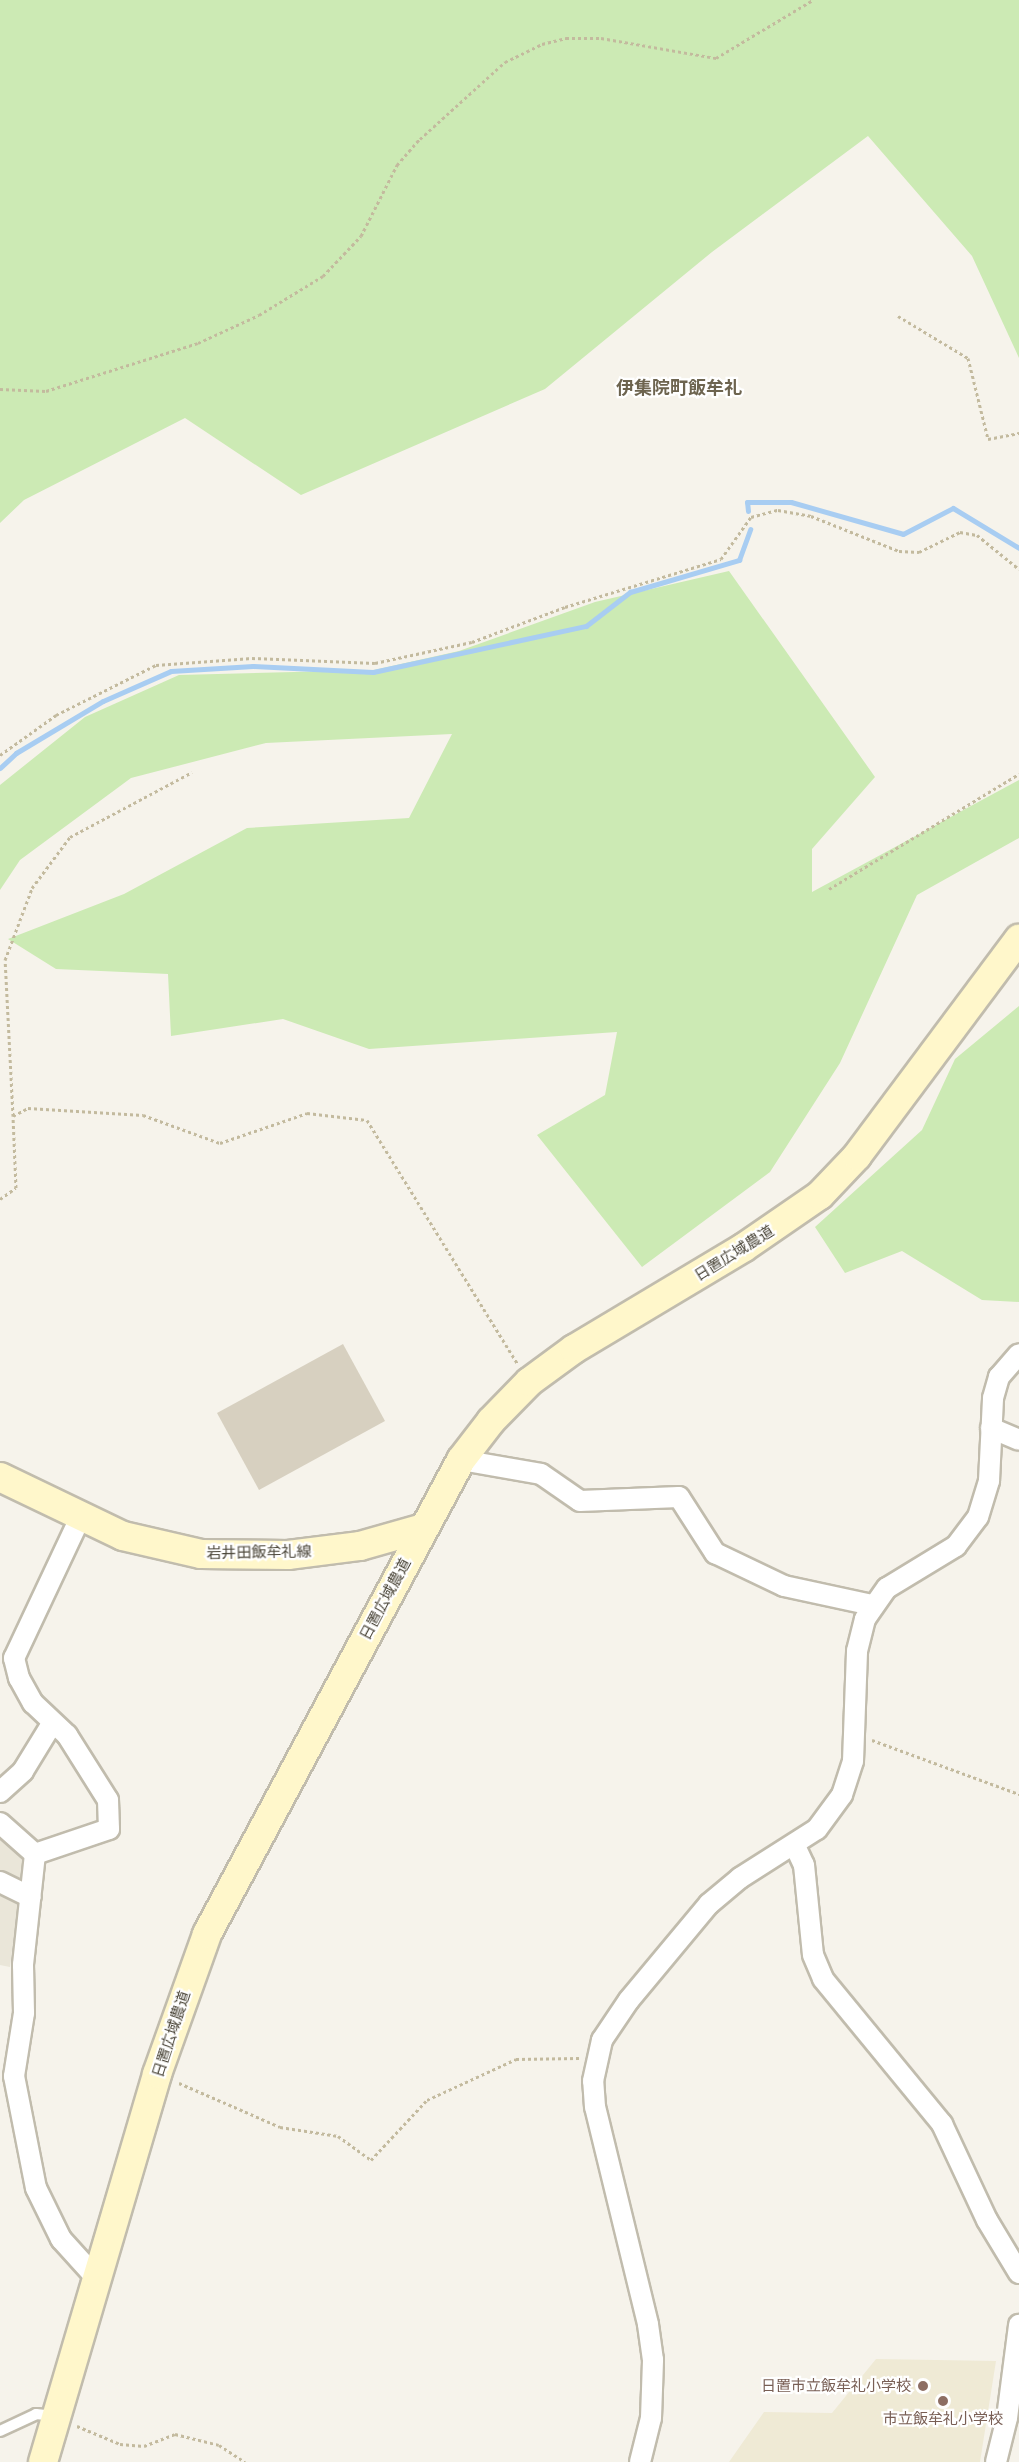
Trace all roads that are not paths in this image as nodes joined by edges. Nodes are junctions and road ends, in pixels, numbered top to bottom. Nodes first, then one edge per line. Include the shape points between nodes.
1 (1019, 939) edge
2 (1019, 1354) edge
3 (991, 1428) junction
4 (1019, 1440) edge
5 (461, 1460) junction
6 (0, 1477) edge
7 (80, 1518) junction
8 (423, 1527) junction
9 (872, 1605) junction
10 (52, 1722) junction
11 (0, 1792) edge
12 (0, 1823) edge
13 (795, 1846) junction
14 (35, 1854) junction
15 (0, 1882) edge
16 (31, 1897) junction
17 (1019, 2273) edge
18 (98, 2280) junction
19 (1019, 2325) edge
20 (55, 2416) junction
21 (0, 2431) edge
22 (43, 2462) edge
23 (640, 2462) edge
24 (996, 2462) edge

1 - 5 street, 日置広域農道 via 857,1156 820,1194 743,1248 574,1349 529,1382 491,1421
2 - 3 street via 999,1377
3 - 4 street
3 - 9 street via 985,1502 969,1532 941,1557 887,1588
5 - 8 street, 日置広域農道
5 - 9 street via 541,1474 580,1501 679,1497 715,1553 784,1586
6 - 7 street, 岩井田飯牟礼線
7 - 8 street, 岩井田飯牟礼線 via 123,1536 162,1546 201,1554 248,1556 360,1546
7 - 10 street via 14,1658 33,1703
8 - 18 street, 日置広域農道 via 207,1934 157,2074
9 - 13 street via 857,1651 853,1761 842,1795 817,1829
10 - 11 street via 23,1771
10 - 14 street via 67,1735 108,1800 109,1829
12 - 14 street
13 - 17 street via 804,1865 813,1955 823,1979 942,2124 987,2220
13 - 23 street via 740,1878 709,1904 611,2024 596,2058 595,2107 648,2324 653,2361 651,2418
14 - 16 street
15 - 16 street
16 - 18 street via 23,1965 24,2013 14,2076 36,2188 62,2239
18 - 20 street, 日置広域農道
19 - 24 street via 1007,2418
20 - 21 lane via 36,2414
20 - 22 street, 日置広域農道

